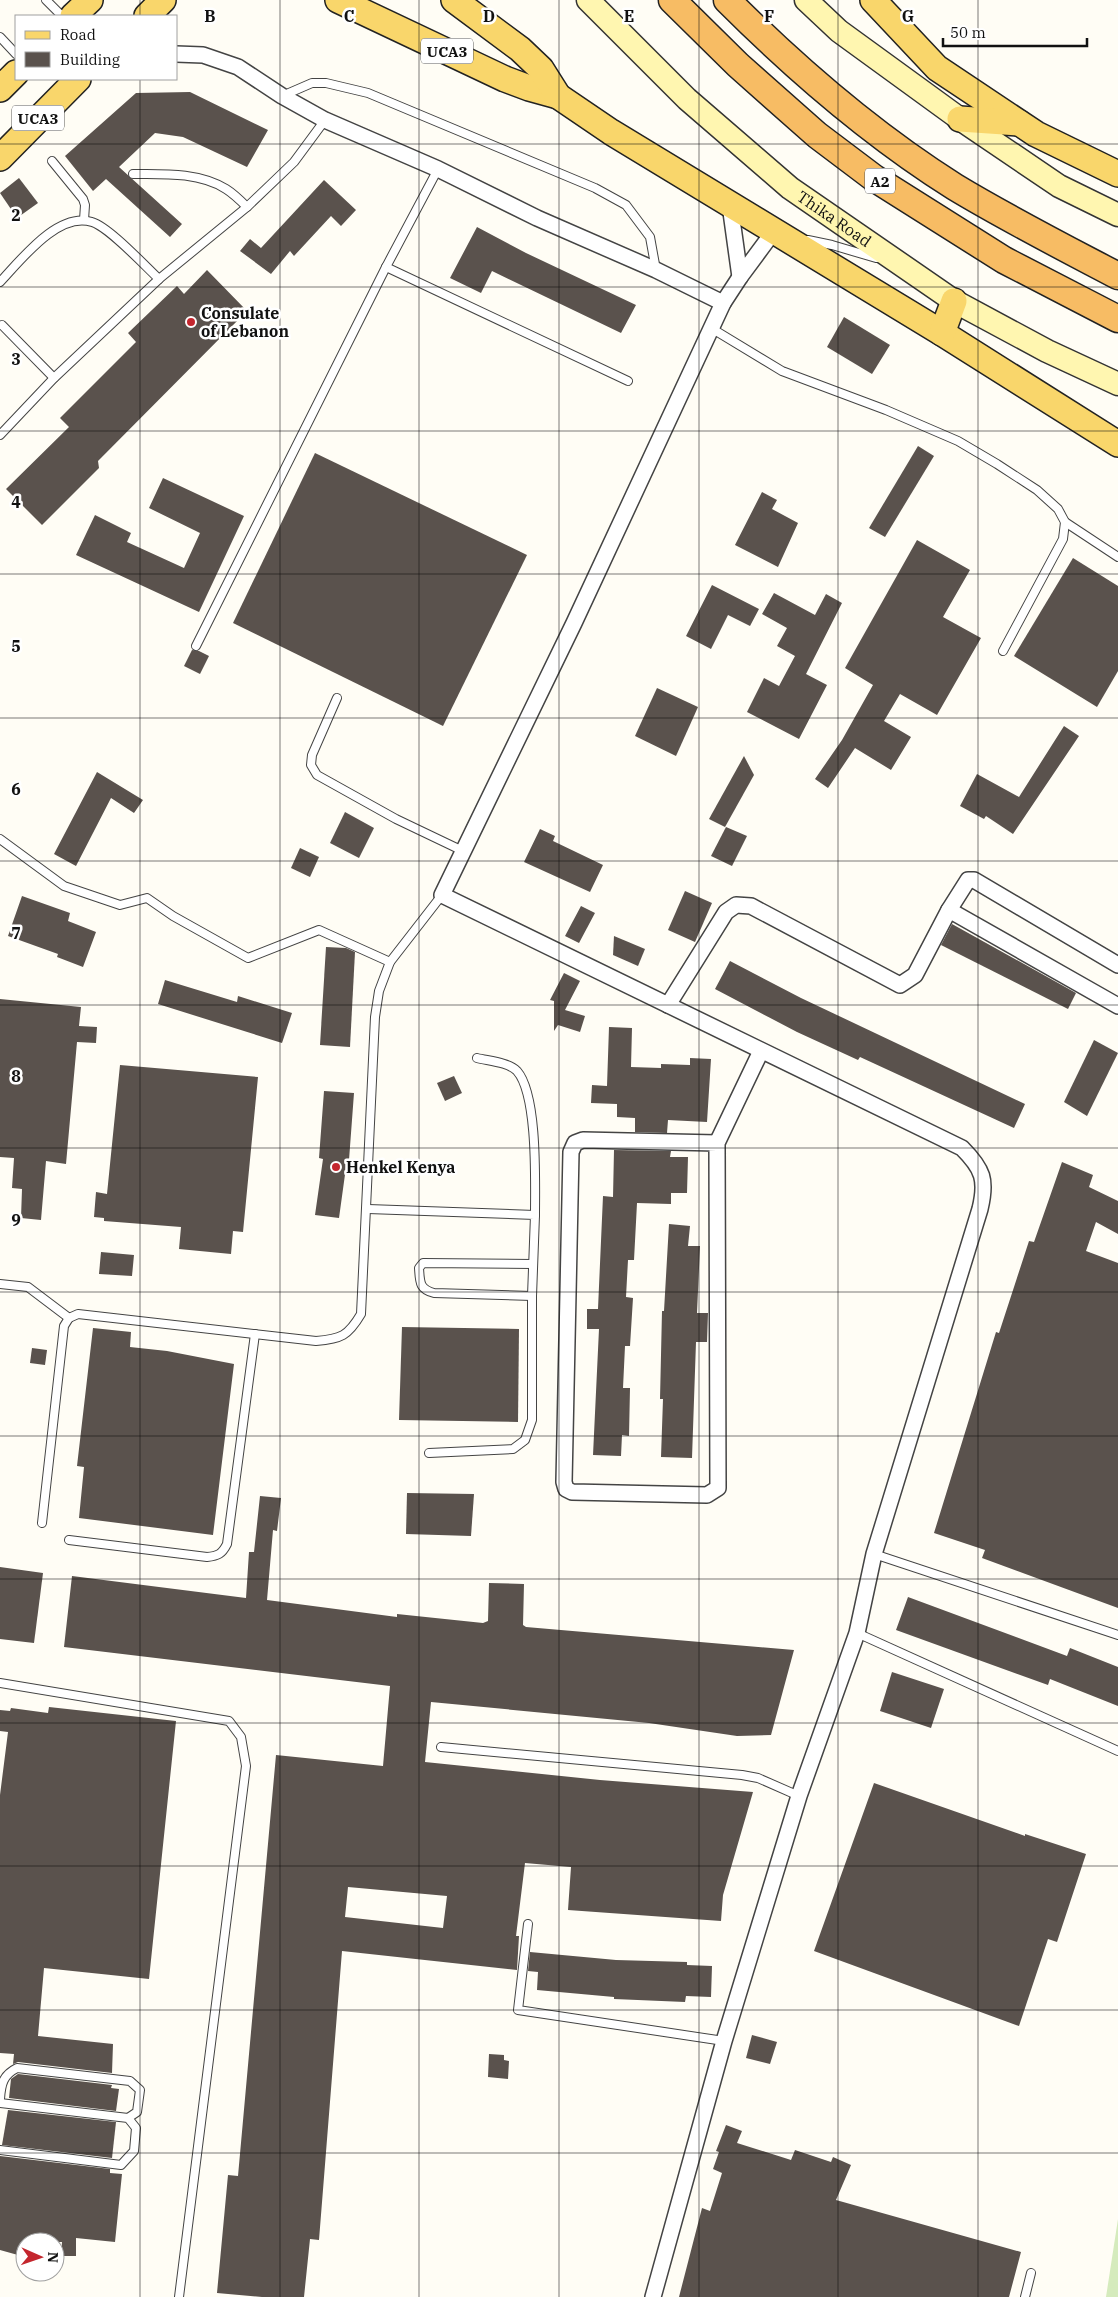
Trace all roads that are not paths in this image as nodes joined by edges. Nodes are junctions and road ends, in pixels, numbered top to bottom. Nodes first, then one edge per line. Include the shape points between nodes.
1 (46, 0) edge
2 (90, 0) edge
3 (163, 0) edge
4 (338, 0) edge
5 (454, 0) edge
6 (588, 0) edge
7 (672, 0) edge
8 (727, 0) edge
9 (806, 0) edge
10 (873, 0) edge
11 (61, 15) edge
12 (74, 15) edge
13 (148, 15) edge
14 (0, 37) edge
15 (15, 53) edge
16 (178, 54) edge
17 (15, 74) edge
18 (77, 80) edge
19 (0, 89) edge
20 (282, 96) junction
21 (558, 96) junction
22 (325, 120) junction
23 (960, 120) junction
24 (1019, 123) junction
25 (0, 158) edge
26 (52, 161) dead end
27 (438, 169) junction
28 (133, 174) dead end
29 (1118, 174) edge
30 (730, 205) junction
31 (247, 207) junction
32 (1118, 215) edge
33 (84, 220) junction
34 (781, 235) junction
35 (386, 267) junction
36 (904, 268) junction
37 (656, 270) junction
38 (1118, 276) edge
39 (740, 277) junction
40 (159, 279) junction
41 (0, 282) edge
42 (954, 301) junction
43 (723, 303) junction
44 (1118, 319) edge
45 (2, 326) dead end
46 (710, 328) junction
47 (942, 333) junction
48 (54, 378) junction
49 (628, 382) dead end
50 (1118, 384) edge
51 (0, 435) edge
52 (1118, 444) edge
53 (1065, 522) junction
54 (1118, 557) edge
55 (196, 646) dead end
56 (1003, 651) dead end
57 (337, 698) dead end
58 (0, 839) edge
59 (463, 851) junction
60 (442, 895) junction
61 (949, 910) junction
62 (390, 962) junction
63 (1118, 965) edge
64 (668, 1005) junction
65 (1118, 1006) edge
66 (761, 1050) junction
67 (477, 1058) dead end
68 (717, 1144) junction
69 (368, 1209) junction
70 (535, 1215) junction
71 (532, 1264) junction
72 (0, 1284) edge
73 (532, 1296) junction
74 (69, 1318) junction
75 (255, 1334) junction
76 (429, 1453) dead end
77 (42, 1523) dead end
78 (69, 1540) dead end
79 (874, 1554) junction
80 (857, 1633) junction
81 (1118, 1635) edge
82 (0, 1683) edge
83 (440, 1747) dead end
84 (1118, 1751) edge
85 (800, 1796) junction
86 (528, 1924) dead end
87 (724, 2040) junction
88 (0, 2099) edge
89 (0, 2103) edge
90 (128, 2118) junction
91 (0, 2150) edge
92 (1031, 2273) dead end
93 (179, 2297) edge
94 (653, 2297) edge
95 (1024, 2297) edge

1 - 11 lane
2 - 12 main road
3 - 13 main road
4 - 21 main road, UCA3 via 506,79
5 - 21 main road via 520,49 541,69
6 - 36 main road, Thika Road via 687,99 790,188
7 - 44 highway, A2 via 816,135 874,178 1004,260
8 - 38 highway, A2 via 838,101 893,143 955,186
9 - 23 main road via 839,31
10 - 24 main road via 937,68
14 - 15 lane
16 - 20 street via 203,55 238,68
17 - 19 main road, UCA3
18 - 25 main road, UCA3
20 - 22 street
20 - 37 lane via 312,83 368,93 594,188 626,205 650,237
21 - 30 main road
22 - 27 street
22 - 31 lane via 294,162
23 - 24 main road
23 - 32 main road via 1059,186
24 - 29 main road
26 - 33 lane via 82,199
27 - 35 lane
27 - 37 street via 537,218
28 - 31 lane via 182,175 203,180 227,189
30 - 34 main road
30 - 39 street
31 - 40 lane
33 - 40 lane via 101,226
33 - 41 lane via 63,224 37,244
34 - 36 lane via 832,245
34 - 39 street
34 - 47 main road
35 - 49 lane
35 - 55 lane
36 - 42 main road, Thika Road
37 - 43 street
39 - 43 street
40 - 48 lane
42 - 47 main road
42 - 50 main road, Thika Road via 1047,351
43 - 46 street
45 - 48 lane
46 - 53 lane via 782,371 958,441 1037,490 1058,508
46 - 59 street via 578,614
47 - 52 main road
48 - 51 lane
53 - 54 lane
53 - 56 lane via 1062,539
57 - 59 lane via 312,755 311,765 317,775 396,819
58 - 62 lane via 64,886 120,905 147,898 248,958 319,930
59 - 60 street
60 - 62 lane
60 - 64 street
61 - 63 street via 968,880 974,880
61 - 64 street via 915,975 900,985 751,906 736,905 726,912
61 - 65 street
62 - 69 lane via 379,991 375,1017
64 - 66 street
66 - 68 street
66 - 79 street via 962,1148 976,1161 982,1174 984,1192 980,1210
67 - 70 lane via 508,1065 517,1072 527,1095 536,1144
68 - 68 street via 718,1488 707,1495 572,1492 566,1489 564,1482 571,1152 576,1143 583,1140
69 - 70 lane
69 - 75 lane via 361,1314 355,1325 337,1339 316,1341
70 - 71 lane
71 - 73 lane
71 - 73 lane via 433,1262 424,1263 419,1268 420,1286 425,1291
72 - 74 lane via 28,1287
73 - 76 lane via 532,1420 525,1440 513,1449
74 - 75 lane via 78,1314
74 - 77 lane via 64,1326
75 - 78 lane via 227,1544 223,1552 207,1557
79 - 80 street
79 - 81 lane
80 - 84 lane
80 - 85 street
82 - 93 lane via 229,1721 241,1737 246,1766
83 - 85 lane via 742,1775 758,1778
85 - 87 street
86 - 87 lane via 518,2010
87 - 94 street
88 - 90 lane via 2,2083 8,2072 17,2068 130,2081 140,2090 137,2112
89 - 90 lane
90 - 91 lane via 136,2128 134,2151 121,2165
92 - 95 lane

